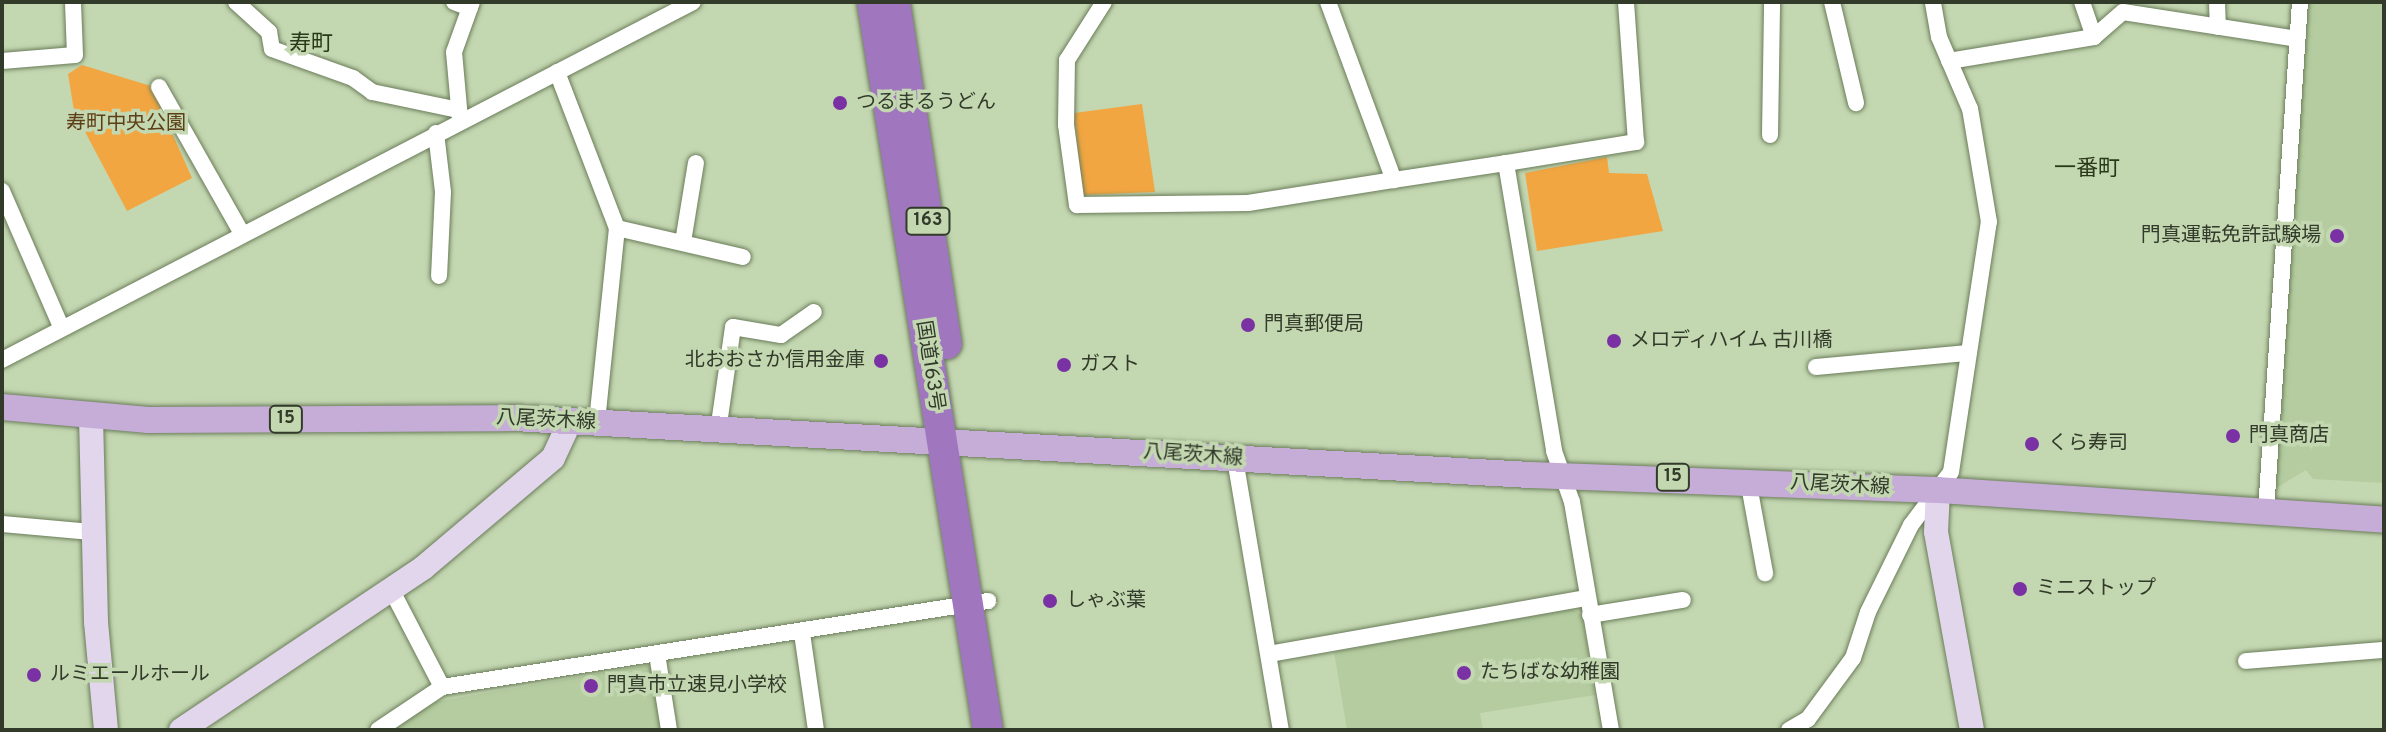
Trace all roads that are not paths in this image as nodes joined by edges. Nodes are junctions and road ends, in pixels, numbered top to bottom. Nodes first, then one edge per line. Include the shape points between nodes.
1 (73, 2) edge
2 (236, 2) edge
3 (693, 2) edge
4 (872, 2) edge
5 (895, 2) edge
6 (1104, 2) edge
7 (1328, 2) edge
8 (1626, 2) edge
9 (1772, 2) edge
10 (1832, 2) edge
11 (1933, 2) edge
12 (2082, 2) edge
13 (2217, 2) edge
14 (2300, 2) edge
15 (465, 4) edge
16 (2163, 10) edge
17 (2218, 27) junction
18 (2094, 37) junction
19 (2297, 39) junction
20 (2, 61) edge
21 (1949, 61) junction
22 (557, 72) junction
23 (159, 87) dead end
24 (1856, 103) dead end
25 (460, 115) junction
26 (436, 133) junction
27 (1770, 135) dead end
28 (696, 163) dead end
29 (1506, 163) junction
30 (1394, 180) junction
31 (2, 191) edge
32 (617, 228) junction
33 (242, 234) junction
34 (683, 242) junction
35 (743, 257) dead end
36 (439, 276) dead end
37 (814, 312) dead end
38 (61, 327) junction
39 (1968, 353) junction
40 (2, 360) edge
41 (1816, 367) dead end
42 (2, 407) edge
43 (91, 417) junction
44 (570, 422) junction
45 (597, 423) junction
46 (718, 431) junction
47 (951, 440) junction
48 (1235, 459) junction
49 (1562, 475) junction
50 (1748, 480) junction
51 (1938, 490) junction
52 (2266, 511) junction
53 (2384, 520) edge
54 (2, 524) edge
55 (92, 532) junction
56 (1765, 573) dead end
57 (392, 591) junction
58 (1683, 600) dead end
59 (979, 602) junction
60 (1589, 606) junction
61 (802, 633) junction
62 (2384, 650) edge
63 (657, 654) junction
64 (1269, 654) junction
65 (2246, 661) dead end
66 (442, 687) junction
67 (106, 730) edge
68 (181, 730) edge
69 (378, 730) edge
70 (669, 730) edge
71 (816, 730) edge
72 (988, 730) edge
73 (1008, 730) edge
74 (1281, 730) edge
75 (1611, 730) edge
76 (1789, 730) edge
77 (1972, 730) edge

1 - 20 street via 75,55
2 - 25 street via 269,32 272,49 353,78 372,92
3 - 22 street
4 - 47 highway, 国道163号 / 163
5 - 47 highway, 国道163号 / 163
6 - 30 street via 1067,60 1066,125 1077,205 1248,203
7 - 30 street
8 - 29 street via 1636,142
9 - 27 street
10 - 24 street
11 - 21 street
12 - 18 street
13 - 17 street
14 - 19 street
15 - 25 street via 454,52
16 - 17 street
16 - 18 street via 2123,12
17 - 19 street
18 - 21 street
19 - 52 street
21 - 39 street via 1970,109 1989,222
22 - 25 street
22 - 32 street
23 - 33 street
25 - 26 street
26 - 33 street
26 - 36 street via 443,192
28 - 34 street
29 - 30 street
29 - 49 street
31 - 38 street
32 - 34 street
32 - 45 street
33 - 38 street
34 - 35 street
37 - 46 street via 781,335 733,327
38 - 40 street
39 - 41 street
39 - 51 street via 1951,472
42 - 43 main road, 八尾茨木線 / 15
43 - 44 main road, 八尾茨木線 / 15
43 - 55 street
44 - 45 main road, 八尾茨木線 / 15
44 - 57 street via 559,450 531,479
45 - 46 main road, 八尾茨木線 / 15
46 - 47 main road, 八尾茨木線 / 15
47 - 48 main road, 八尾茨木線 / 15
47 - 59 highway, 国道163号 / 163
48 - 49 main road, 八尾茨木線 / 15
48 - 64 street
49 - 50 main road, 八尾茨木線 / 15
49 - 60 street via 1572,502
50 - 51 main road, 八尾茨木線 / 15
50 - 56 street
51 - 52 main road, 八尾茨木線 / 15
51 - 76 street via 1919,512 1889,568 1853,658 1808,719
51 - 77 street via 1936,532
52 - 53 main road, 八尾茨木線 / 15
54 - 55 street
55 - 67 street
57 - 66 street
57 - 68 street
58 - 60 street
59 - 61 street
59 - 72 highway, 国道163号 / 163
59 - 73 highway, 国道163号 / 163
60 - 64 street
60 - 75 street
61 - 63 street
61 - 71 street
62 - 65 street
63 - 66 street
63 - 70 street
64 - 74 street
66 - 69 street

